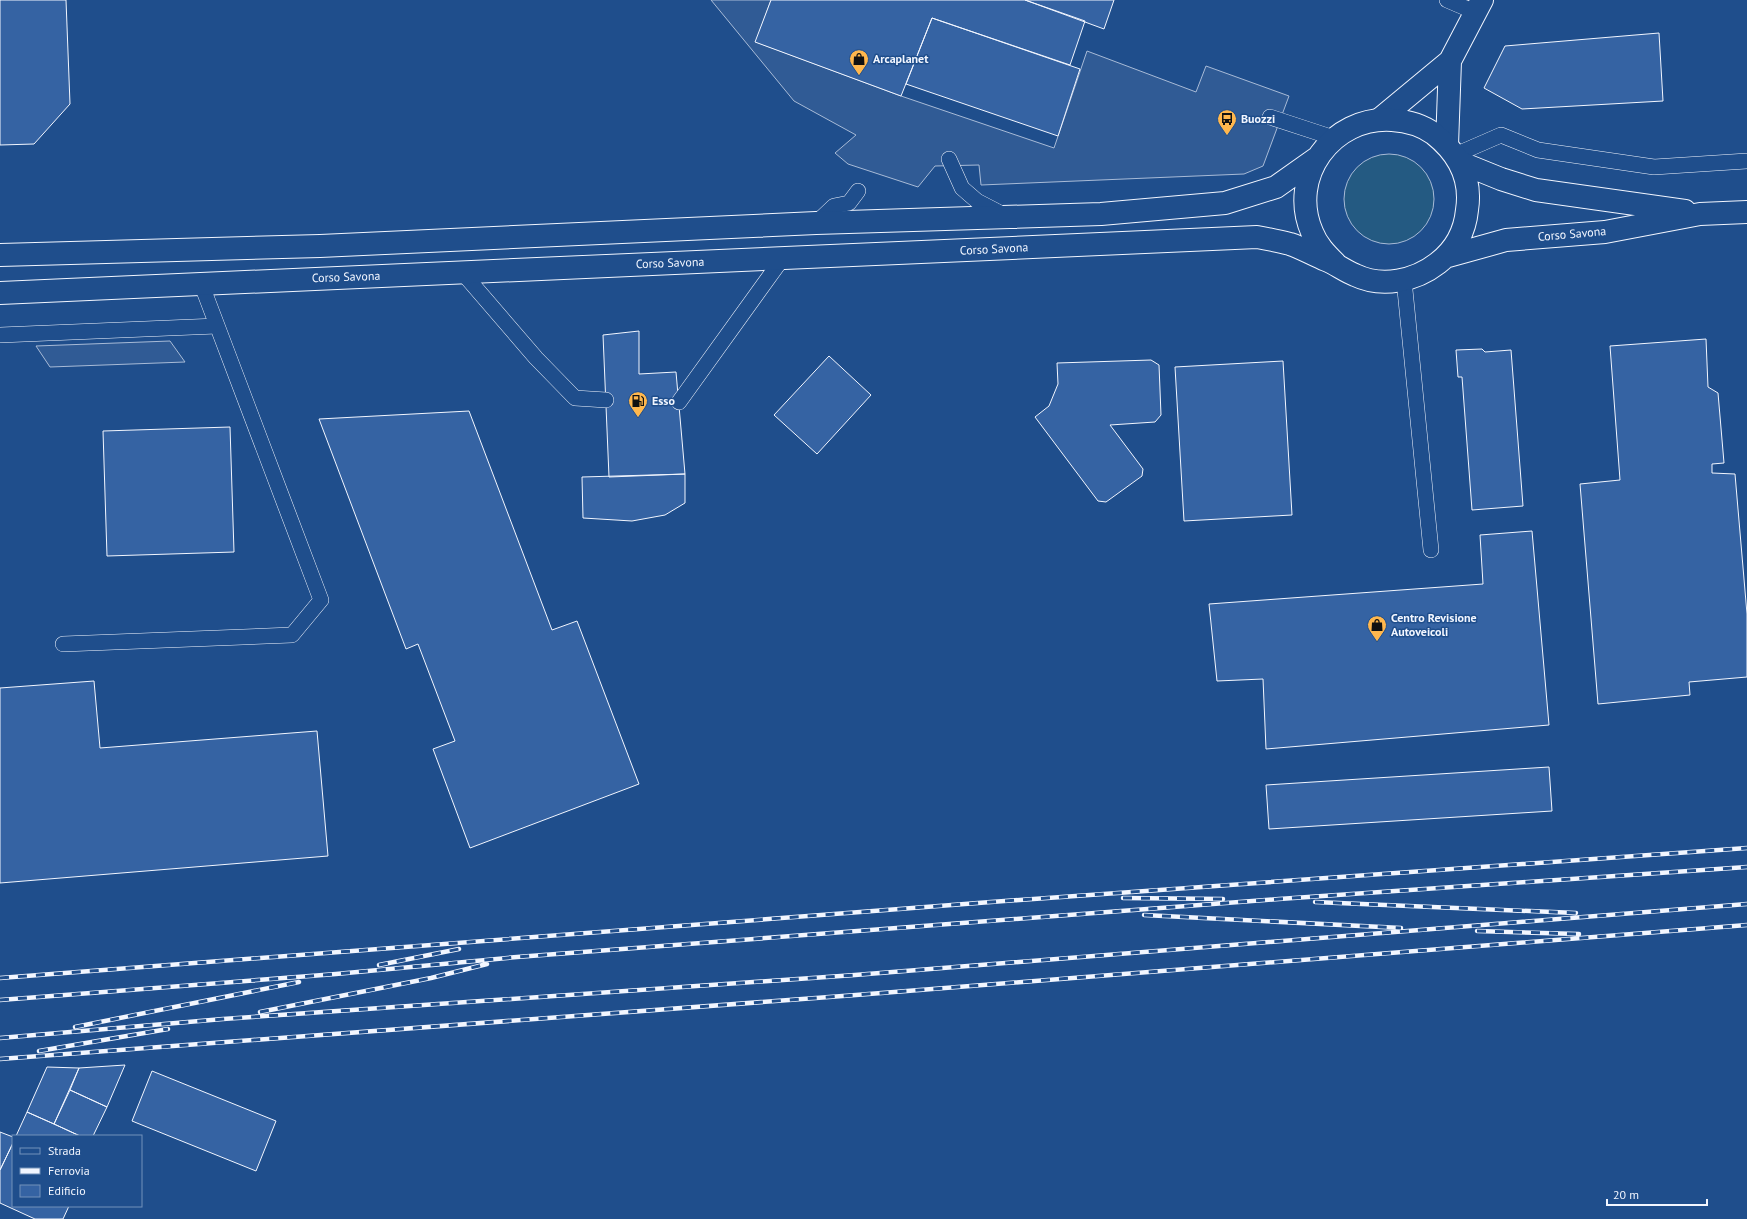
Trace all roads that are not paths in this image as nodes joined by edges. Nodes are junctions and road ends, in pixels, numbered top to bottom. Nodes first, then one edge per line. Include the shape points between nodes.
1 (1447, 0) edge
2 (1478, 6) edge
3 (1450, 61) junction
4 (1270, 117) dead end
5 (1380, 119) junction
6 (1334, 138) junction
7 (1454, 154) junction
8 (1317, 158) junction
9 (949, 159) dead end
10 (1747, 161) edge
11 (858, 191) dead end
12 (1747, 212) edge
13 (1700, 214) junction
14 (1006, 217) junction
15 (816, 223) junction
16 (0, 255) edge
17 (1446, 257) junction
18 (782, 259) junction
19 (1335, 264) junction
20 (462, 272) junction
21 (1404, 280) junction
22 (201, 284) junction
23 (0, 292) edge
24 (217, 326) junction
25 (0, 335) edge
26 (606, 400) dead end
27 (679, 402) dead end
28 (1431, 550) dead end
29 (63, 644) dead end

1 - 2 lane
2 - 3 main road
3 - 5 main road
3 - 7 main road
4 - 6 lane
5 - 6 main road via 1355,125
5 - 7 main road via 1405,120 1428,129
6 - 8 main road
7 - 10 lane via 1500,135 1538,150 1654,167
7 - 13 main road, Corso Savona via 1501,179 1536,190
7 - 17 main road via 1467,181 1469,201 1466,221 1458,241
8 - 14 main road via 1276,187 1225,203 1101,214
8 - 19 main road via 1309,175 1305,195 1306,214 1312,233
9 - 14 lane via 962,188 977,202
11 - 15 lane via 849,203 834,206
12 - 13 main road, Corso Savona
13 - 17 main road, Corso Savona via 1605,232 1506,240
14 - 15 main road
15 - 16 main road via 328,246
17 - 21 main road via 1426,272
18 - 19 main road, Corso Savona via 1257,237 1290,245
18 - 20 main road, Corso Savona
18 - 27 lane
19 - 21 main road via 1356,276 1379,282
20 - 22 main road, Corso Savona
20 - 26 lane via 536,358 575,398
21 - 28 lane
22 - 23 main road, Corso Savona
22 - 24 lane
24 - 25 lane
24 - 29 lane via 321,600 292,635

